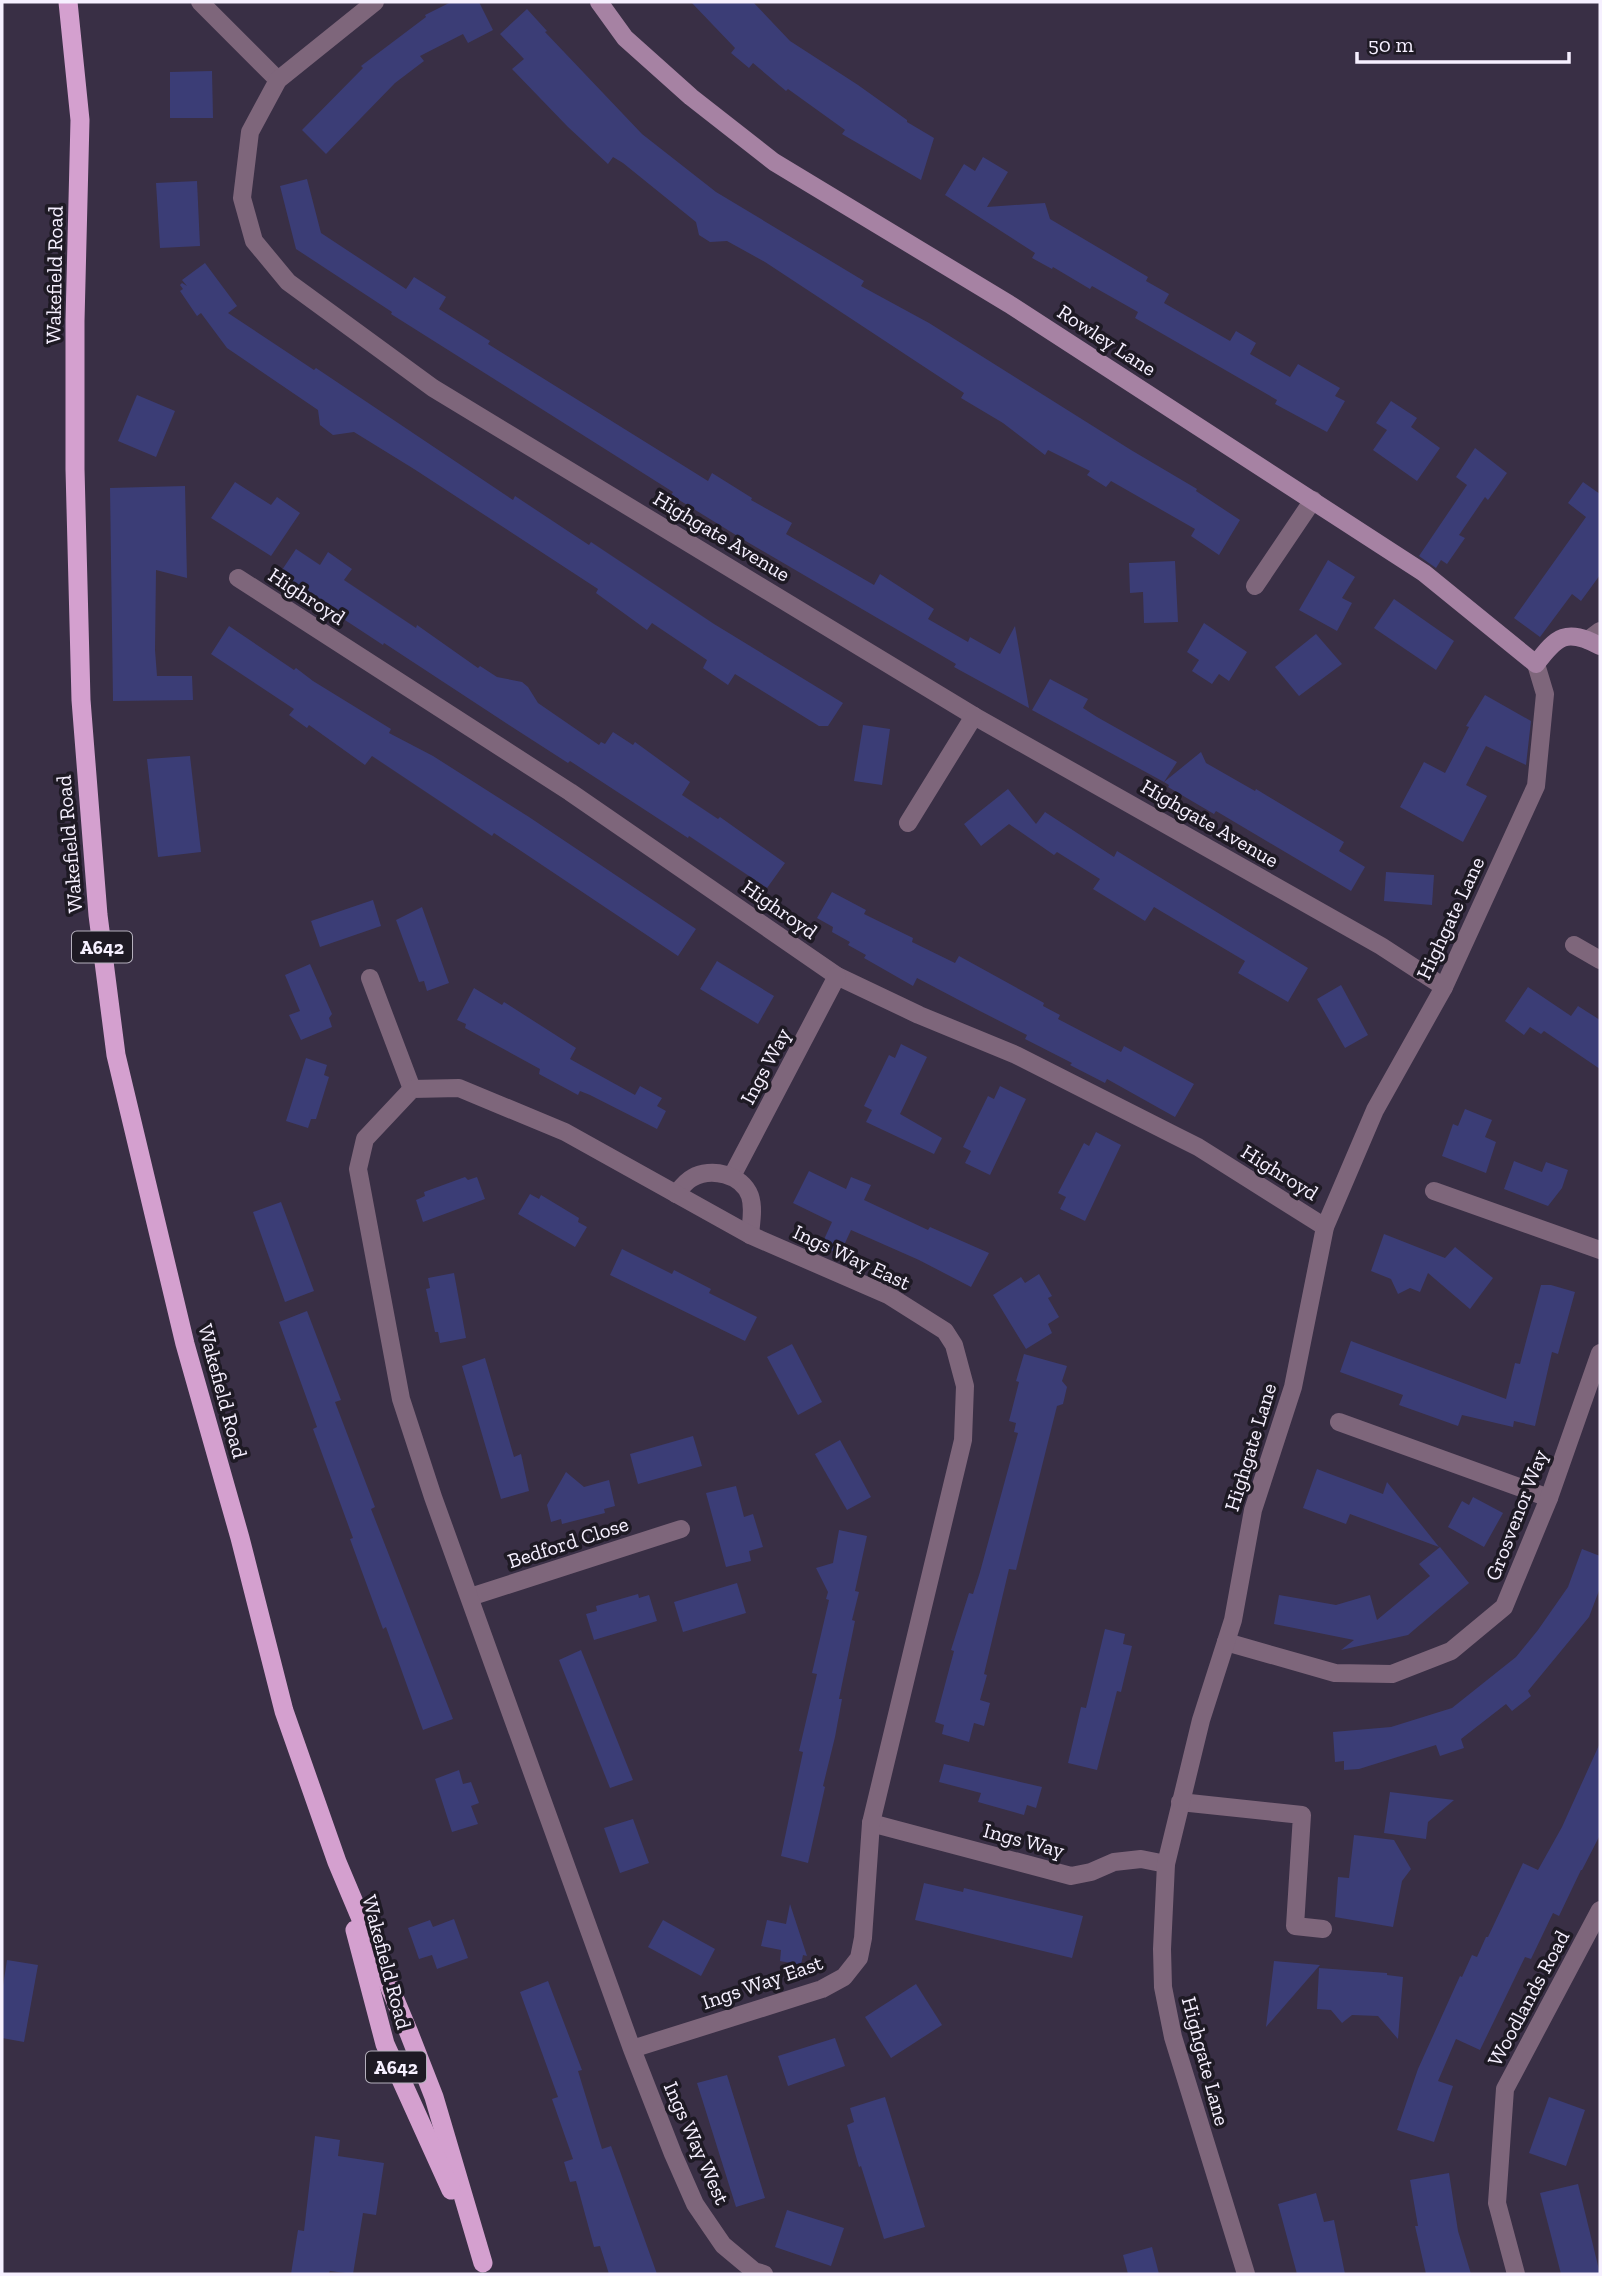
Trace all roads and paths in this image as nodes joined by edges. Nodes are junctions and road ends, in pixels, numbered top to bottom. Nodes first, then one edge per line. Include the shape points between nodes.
1 (68, 2) edge
2 (200, 2) edge
3 (375, 2) edge
4 (599, 2) edge
5 (278, 80) junction
6 (1313, 500) junction
7 (237, 578) dead end
8 (1255, 586) dead end
9 (1596, 639) edge
10 (1536, 664) junction
11 (974, 716) junction
12 (908, 823) dead end
13 (1574, 945) dead end
14 (1600, 960) edge
15 (837, 976) junction
16 (370, 978) dead end
17 (1444, 987) junction
18 (412, 1089) junction
19 (732, 1177) junction
20 (1434, 1191) dead end
21 (676, 1194) junction
22 (1325, 1227) junction
23 (750, 1236) junction
24 (1600, 1250) edge
25 (1600, 1353) edge
26 (1339, 1422) dead end
27 (1549, 1498) junction
28 (681, 1529) dead end
29 (470, 1597) junction
30 (1226, 1642) junction
31 (1180, 1802) junction
32 (871, 1823) junction
33 (1166, 1864) junction
34 (1600, 1910) edge
35 (1323, 1928) dead end
36 (1595, 1933) edge
37 (632, 2049) junction
38 (486, 2269) edge
39 (764, 2274) edge
40 (1246, 2274) edge
41 (1516, 2274) edge

1 - 38 highway, Wakefield Road / A642 via 80,120 75,469 81,700 98,915 116,1055 186,1344 284,1711 337,1862 433,2097
2 - 5 street
3 - 5 street, Highgate Avenue
4 - 6 main road, Rowley Lane via 625,38 774,162 1009,304
5 - 11 street, Highgate Avenue via 250,132 242,198 254,241 288,282 433,388
6 - 8 street
6 - 10 main road, Rowley Lane via 1424,573
7 - 15 street, Highroyd via 570,792
9 - 10 main road via 1571,636 1554,641
10 - 17 street, Highgate Lane via 1545,694 1536,786
11 - 12 street
11 - 17 street, Highgate Avenue via 1381,946
13 - 14 street
15 - 19 street, Ings Way
15 - 22 street, Highroyd via 1016,1055 1198,1147
16 - 18 street
17 - 22 street, Highgate Lane via 1375,1111
18 - 21 street, Ings Way East via 459,1088 565,1132
18 - 29 street via 365,1139 358,1168 401,1399
19 - 21 street via 711,1172 690,1178
19 - 23 street via 749,1194
20 - 24 street
21 - 23 street, Ings Way East
22 - 30 street, Highgate Lane via 1293,1387 1253,1510
23 - 32 street, Ings Way East via 888,1295 945,1331 963,1377 963,1440
25 - 27 street, Grosvenor Way
26 - 27 street
27 - 30 street, Grosvenor Way via 1504,1607 1451,1651 1392,1674 1335,1673
28 - 29 street, Bedford Close
29 - 37 street
30 - 31 street, Highgate Lane
31 - 33 street, Highgate Lane
31 - 35 street via 1302,1815 1295,1926
32 - 33 street, Ings Way via 1071,1876 1114,1862 1141,1859
32 - 37 street, Ings Way East via 863,1938 859,1958 844,1977 782,2003
33 - 40 street, Highgate Lane via 1162,1949 1170,2024
34 - 36 street, Woodlands Road
36 - 41 street, Woodlands Road via 1505,2089 1497,2203
37 - 39 street, Ings Way West via 695,2204 723,2245

